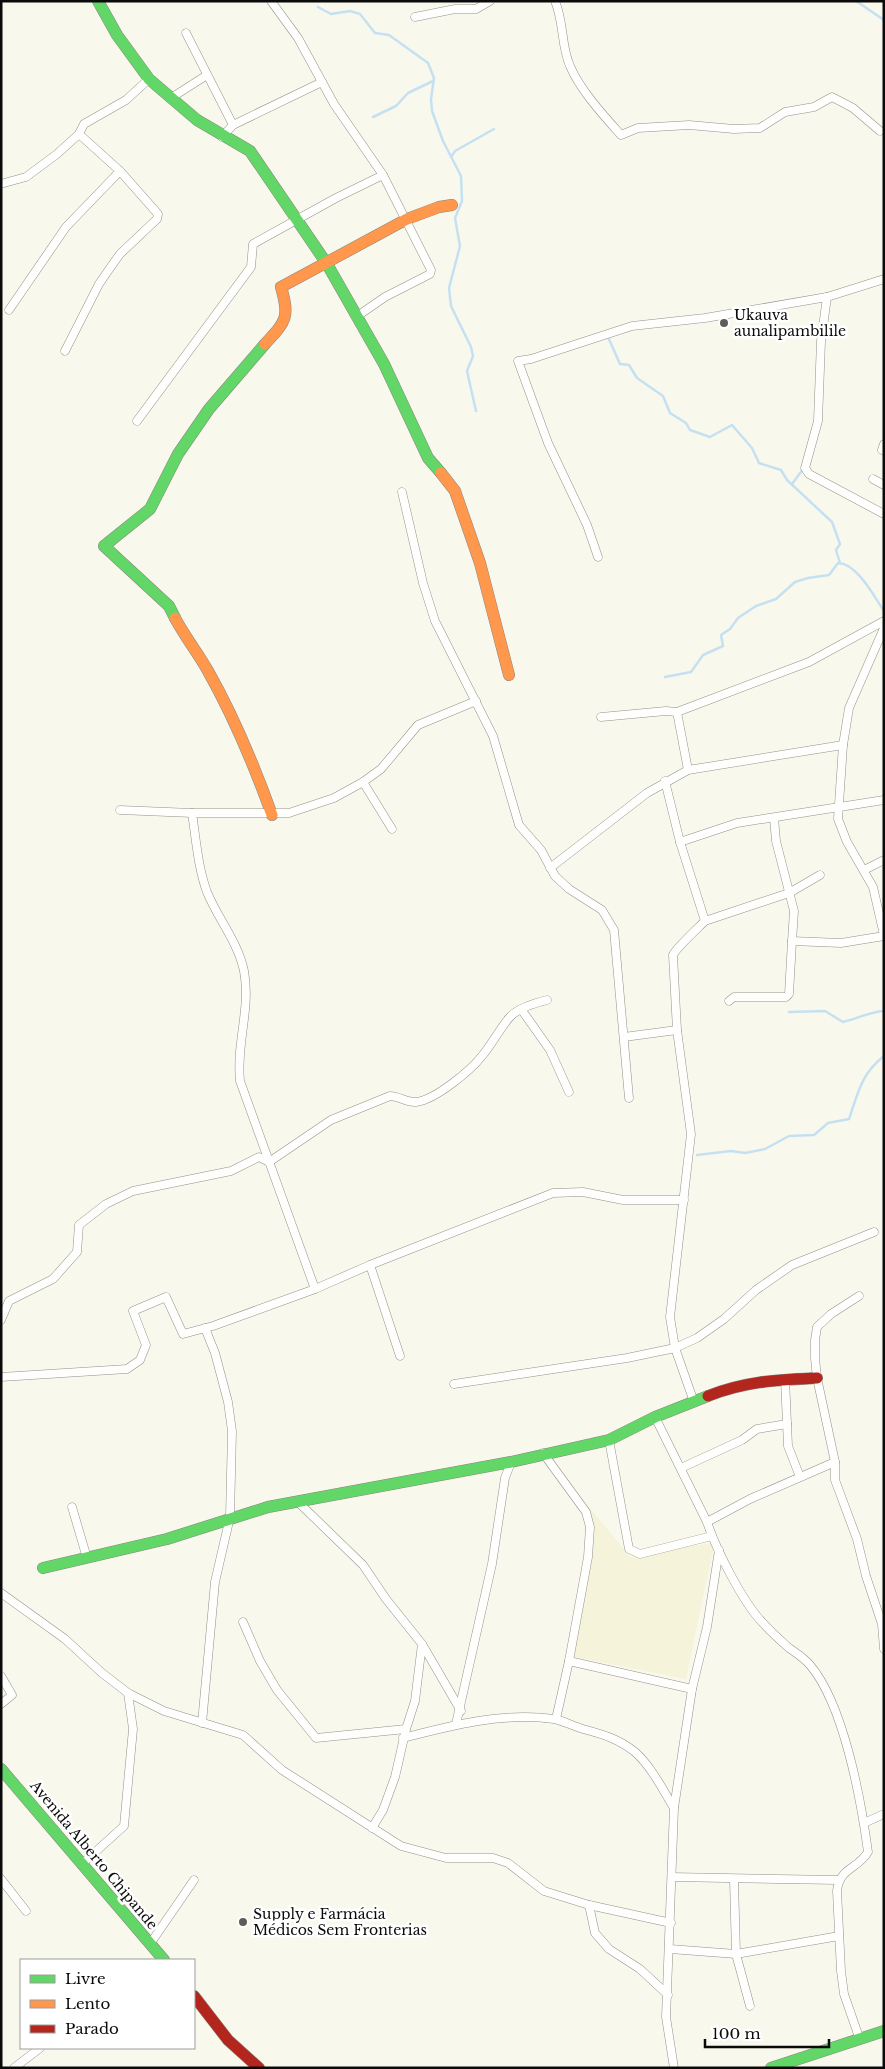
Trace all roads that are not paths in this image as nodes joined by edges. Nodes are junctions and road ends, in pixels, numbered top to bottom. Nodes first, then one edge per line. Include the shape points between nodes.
1 (98, 1) edge
2 (271, 1) edge
3 (490, 1) edge
4 (555, 1) edge
5 (455, 5) edge
6 (415, 17) dead end
7 (186, 33) dead end
8 (207, 75) junction
9 (150, 79) junction
10 (322, 82) junction
11 (170, 98) junction
12 (233, 125) junction
13 (880, 131) dead end
14 (79, 134) junction
15 (222, 137) junction
16 (120, 171) junction
17 (383, 175) junction
18 (4, 183) dead end
19 (452, 205) dead end
20 (298, 219) junction
21 (407, 219) junction
22 (327, 264) junction
23 (884, 279) edge
24 (827, 297) junction
25 (9, 310) dead end
26 (356, 317) junction
27 (65, 351) dead end
28 (137, 421) dead end
29 (873, 479) dead end
30 (884, 484) edge
31 (402, 492) dead end
32 (884, 514) edge
33 (598, 557) dead end
34 (884, 621) edge
35 (884, 628) edge
36 (509, 675) dead end
37 (476, 700) junction
38 (677, 712) junction
39 (601, 717) dead end
40 (843, 745) junction
41 (688, 770) junction
42 (363, 782) junction
43 (665, 782) junction
44 (884, 800) edge
45 (840, 809) junction
46 (120, 810) dead end
47 (192, 813) junction
48 (272, 815) junction
49 (774, 818) junction
50 (392, 829) dead end
51 (680, 842) junction
52 (884, 860) edge
53 (550, 868) junction
54 (864, 870) junction
55 (820, 875) dead end
56 (789, 893) junction
57 (705, 921) junction
58 (884, 935) edge
59 (792, 941) junction
60 (547, 1000) dead end
61 (729, 1001) dead end
62 (521, 1010) junction
63 (677, 1030) junction
64 (624, 1037) junction
65 (570, 1092) dead end
66 (629, 1098) dead end
67 (270, 1162) junction
68 (684, 1200) junction
69 (874, 1232) dead end
70 (370, 1265) junction
71 (315, 1289) junction
72 (859, 1296) dead end
73 (1, 1320) edge
74 (204, 1328) junction
75 (675, 1348) junction
76 (400, 1356) dead end
77 (1, 1377) edge
78 (817, 1378) junction
79 (786, 1379) junction
80 (454, 1384) dead end
81 (694, 1402) junction
82 (655, 1417) junction
83 (787, 1424) junction
84 (609, 1440) junction
85 (543, 1453) junction
86 (510, 1462) junction
87 (835, 1462) junction
88 (681, 1468) junction
89 (800, 1477) junction
90 (298, 1502) junction
91 (72, 1507) dead end
92 (230, 1517) junction
93 (707, 1522) junction
94 (712, 1536) junction
95 (719, 1550) junction
96 (87, 1558) junction
97 (43, 1568) dead end
98 (1, 1593) edge
99 (244, 1622) dead end
100 (422, 1644) junction
101 (884, 1649) edge
102 (569, 1661) junction
103 (1, 1676) edge
104 (692, 1689) junction
105 (128, 1693) junction
106 (1, 1704) edge
107 (461, 1711) junction
108 (556, 1719) junction
109 (202, 1723) junction
110 (456, 1724) junction
111 (406, 1729) junction
112 (404, 1738) junction
113 (1, 1769) edge
114 (674, 1808) junction
115 (884, 1814) edge
116 (864, 1823) junction
117 (372, 1828) junction
118 (82, 1864) junction
119 (672, 1877) junction
120 (1, 1880) edge
121 (194, 1880) dead end
122 (734, 1880) junction
123 (838, 1880) junction
124 (589, 1905) junction
125 (26, 1911) dead end
126 (671, 1923) junction
127 (839, 1936) junction
128 (150, 1944) junction
129 (670, 1949) junction
130 (736, 1954) junction
131 (159, 1959) edge
132 (668, 1995) junction
133 (195, 1997) edge
134 (750, 2006) dead end
135 (884, 2031) edge
136 (860, 2040) junction
137 (39, 2049) edge
138 (14, 2068) edge
139 (259, 2068) edge
140 (674, 2068) edge
141 (771, 2068) edge

1 - 9 street via 117,35
2 - 10 street via 298,38
3 - 5 street via 476,10
4 - 13 street via 570,65 602,114 621,135 638,128 689,125 760,128 785,112 814,107 832,97 853,108
5 - 6 street
7 - 8 street
8 - 11 street
8 - 12 street
9 - 11 street
9 - 14 street via 126,100 84,124
10 - 12 street
10 - 17 street
11 - 15 street
12 - 15 street
14 - 16 street
14 - 18 street via 26,176
15 - 20 street via 250,151
16 - 25 street via 66,227
16 - 27 street via 158,214 120,254 99,284
17 - 20 street
17 - 21 street
19 - 21 street via 439,206
20 - 22 street
20 - 28 street via 253,244 251,267 162,383
21 - 22 street
21 - 26 street via 430,274 385,297
22 - 26 street
22 - 48 street via 281,287 286,305 284,323 209,410 178,454 150,508 104,546 169,606 235,722
23 - 24 street
24 - 32 street via 821,341 818,421 805,468 809,474
24 - 33 street via 705,318 632,326 518,361 548,443 587,525
26 - 36 street via 384,364 428,458 455,491 480,562
29 - 30 street
31 - 37 street via 435,621
34 - 38 street via 809,662
35 - 40 street via 849,708
37 - 42 street via 418,725 381,768
37 - 53 street via 493,736 519,825 542,850
38 - 39 street
38 - 41 street
40 - 41 street
40 - 45 street
41 - 43 street
42 - 48 street via 334,798 290,814
42 - 50 street
43 - 51 street
43 - 53 street
44 - 45 street
45 - 49 street
45 - 54 street via 838,820 841,830
46 - 47 street
47 - 48 street
47 - 67 street via 207,891 236,947 243,970 247,993 238,1061 240,1081
49 - 51 street via 737,823
49 - 56 street via 776,841
51 - 57 street
52 - 54 street
53 - 64 street via 569,889 602,910 610,921 616,938
54 - 58 street via 872,887
55 - 56 street
56 - 57 street
56 - 59 street via 794,911
57 - 63 street via 673,955
58 - 59 street via 841,943
59 - 61 street via 789,994 786,997 734,997
60 - 62 street
62 - 65 street via 550,1050
62 - 67 street via 509,1017 483,1056 438,1091 415,1102 390,1096 331,1120
63 - 64 street
63 - 68 street via 691,1134
64 - 66 street
67 - 71 street
67 - 73 street via 259,1157 232,1171 133,1191 106,1204 80,1225 77,1252 53,1279 8,1301
68 - 70 street via 623,1200 584,1192 553,1193
68 - 75 street via 670,1317
69 - 75 street via 792,1265 756,1290 711,1329
70 - 71 street
70 - 76 street
71 - 74 street
72 - 78 street via 830,1314 817,1328 814,1340
74 - 77 street via 183,1334 166,1297 132,1311 146,1345 140,1360 126,1369
74 - 92 street via 215,1353 232,1431
75 - 80 street
75 - 81 street
78 - 79 street
78 - 87 street
79 - 81 street via 729,1388
79 - 83 street
81 - 82 street
82 - 84 street
82 - 88 street
83 - 88 street via 757,1429 742,1440
83 - 89 street via 788,1446
84 - 85 street
84 - 94 street via 630,1549 640,1554
85 - 86 street
85 - 102 street via 586,1512 590,1527 588,1557
86 - 90 street
86 - 107 street via 487,1593 469,1661
87 - 89 street
87 - 101 street via 835,1480 857,1539 882,1624
88 - 93 street
89 - 93 street
90 - 92 street via 277,1504
90 - 100 street via 363,1565
91 - 96 street
92 - 96 street via 186,1534
92 - 109 street via 215,1582
93 - 94 street
94 - 95 street
95 - 104 street via 707,1627
95 - 116 street via 760,1620 810,1665 825,1691 841,1728
96 - 97 street
98 - 105 street via 65,1639
99 - 111 street via 260,1661 277,1690 316,1738
100 - 107 street
100 - 111 street via 419,1683
102 - 104 street
102 - 108 street
103 - 106 street via 12,1695
104 - 114 street
105 - 109 street via 164,1711
105 - 118 street via 133,1729 124,1826
107 - 110 street
108 - 110 street via 517,1716
108 - 114 street via 608,1735 635,1753 658,1781
109 - 117 street via 243,1735 282,1770
110 - 112 street
111 - 112 street
112 - 117 street via 390,1794
113 - 118 street, Avenida Alberto Chipande
114 - 119 street
115 - 116 street
116 - 123 street via 868,1852
117 - 124 street via 401,1846 428,1854 508,1862 544,1891
118 - 128 street, Avenida Alberto Chipande
119 - 122 street
119 - 126 street
120 - 125 street
121 - 128 street
122 - 123 street
122 - 130 street
123 - 127 street
124 - 126 street
124 - 132 street via 595,1933 609,1949
126 - 129 street
127 - 130 street
127 - 136 street via 844,1994
128 - 131 street, Avenida Alberto Chipande
129 - 130 street
129 - 132 street
130 - 134 street
132 - 140 street via 666,2017
133 - 139 street via 228,2040
135 - 136 street
136 - 141 street
137 - 138 street

